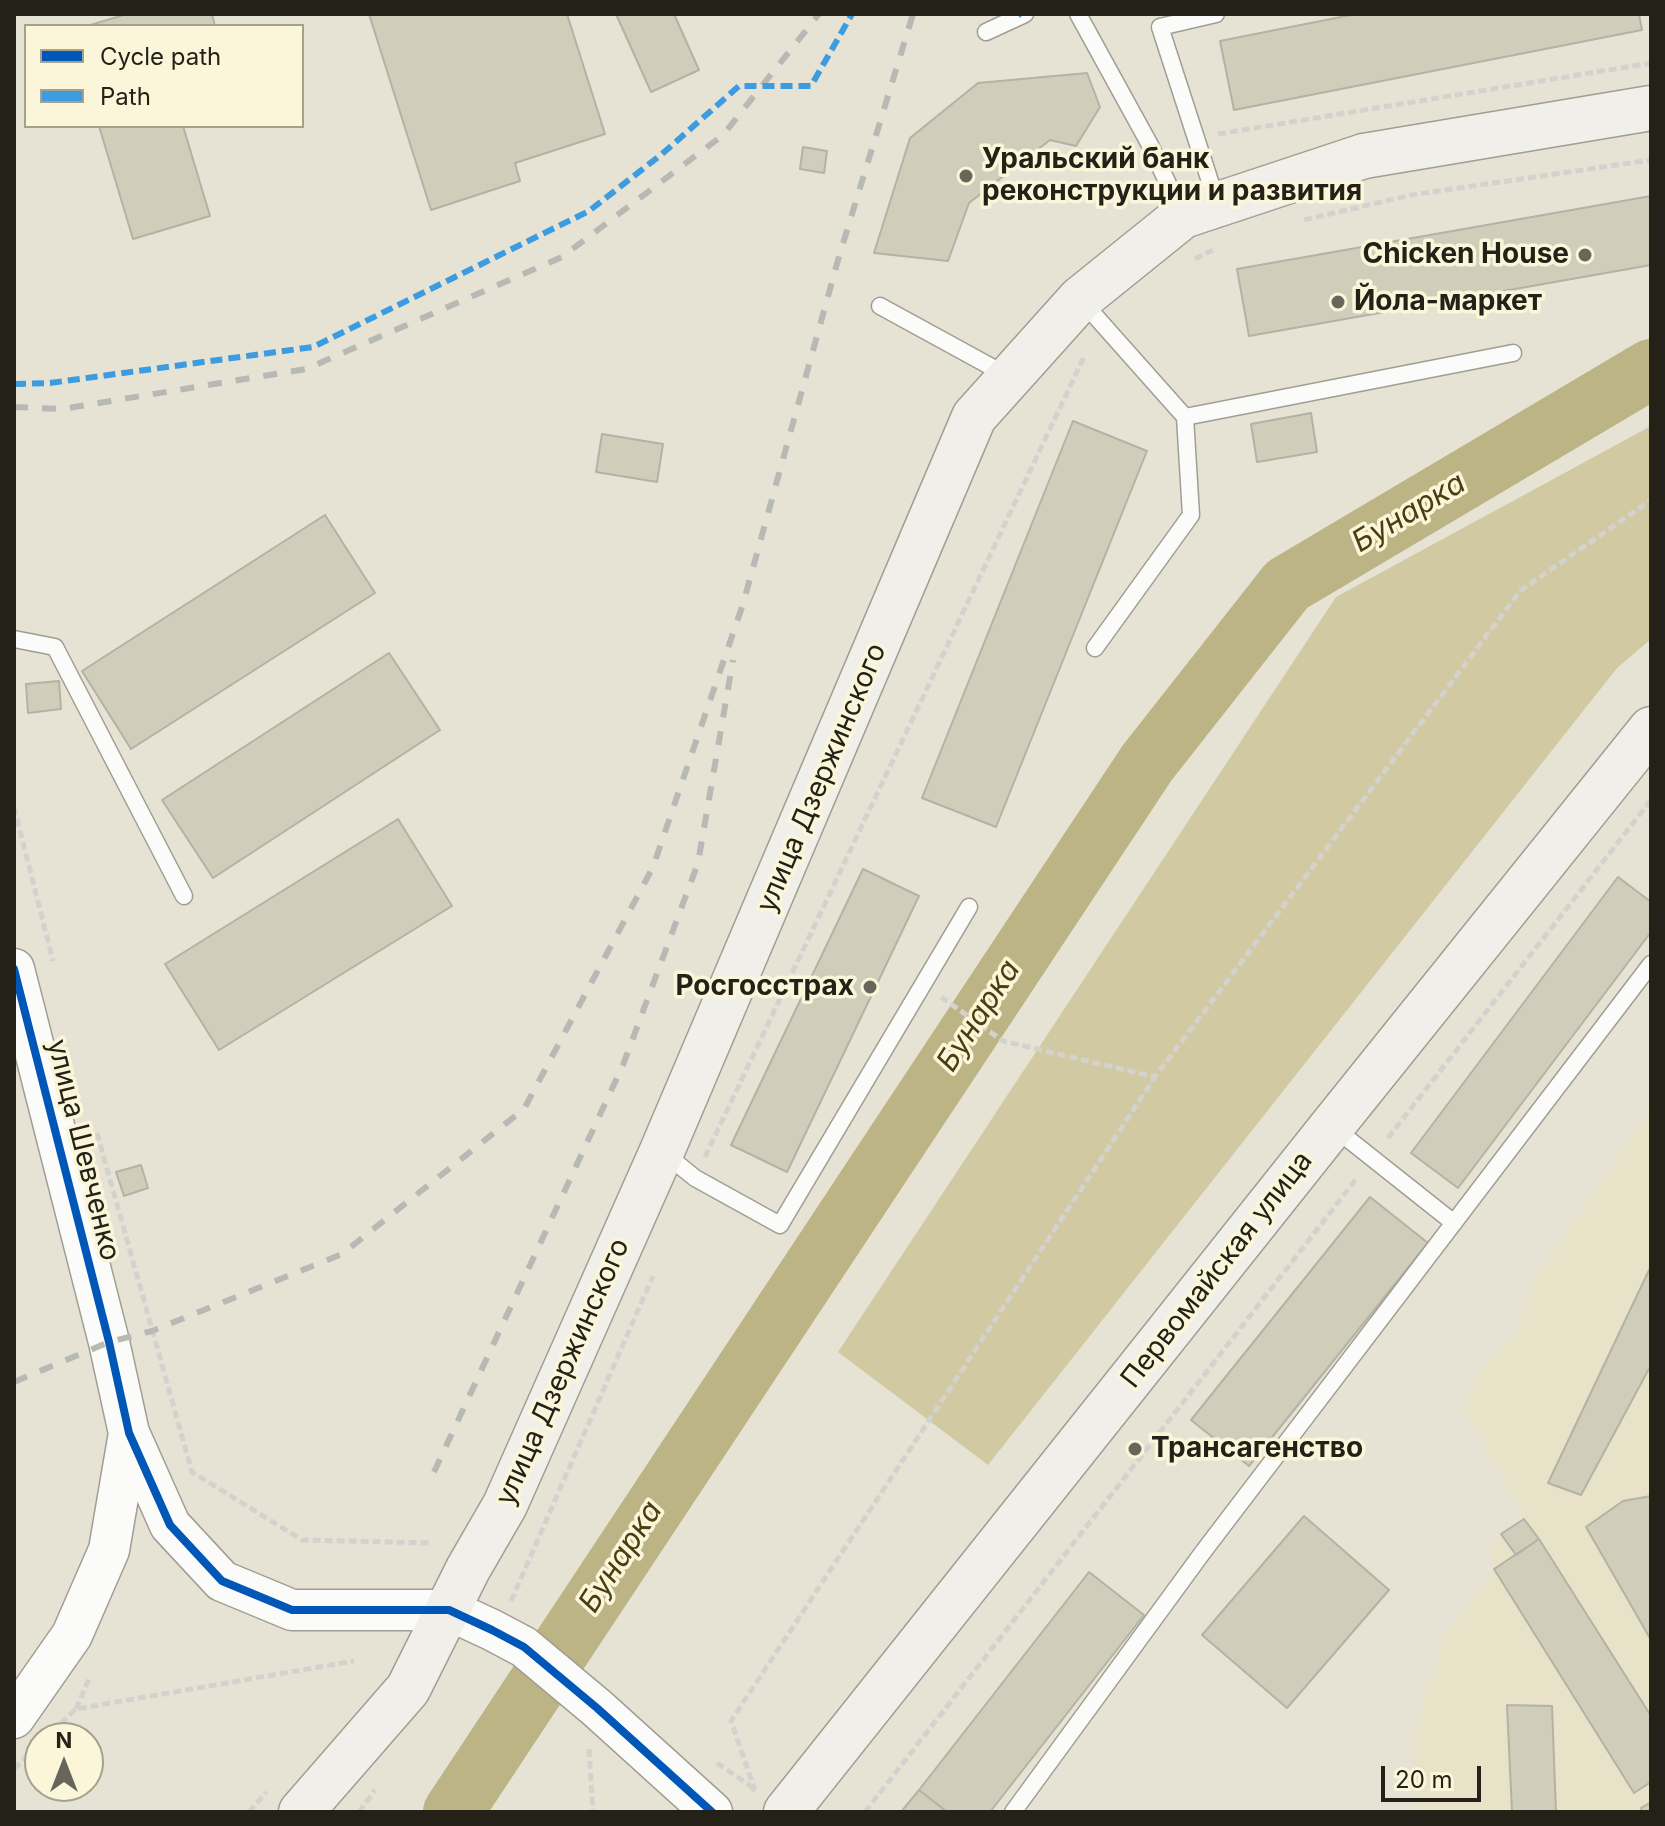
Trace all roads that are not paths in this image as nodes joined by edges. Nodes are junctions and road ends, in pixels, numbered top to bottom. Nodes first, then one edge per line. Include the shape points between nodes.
1 (1025, 14) edge
2 (1078, 14) edge
3 (1216, 14) edge
4 (986, 32) dead end
5 (1651, 108) edge
6 (1200, 210) junction
7 (880, 306) dead end
8 (1094, 314) junction
9 (1513, 353) dead end
10 (1010, 377) junction
11 (1185, 417) junction
12 (14, 639) edge
13 (1095, 648) dead end
14 (1651, 729) edge
15 (184, 896) dead end
16 (969, 907) dead end
17 (1651, 964) edge
18 (14, 969) edge
19 (1332, 1126) junction
20 (662, 1151) junction
21 (1454, 1223) junction
22 (129, 1433) junction
23 (449, 1610) junction
24 (14, 1718) edge
25 (777, 1803) edge
26 (301, 1812) edge
27 (712, 1812) edge
28 (1013, 1812) edge

1 - 4 lane
2 - 6 lane via 1150,145
3 - 6 lane via 1160,27 1194,138
5 - 6 main road, улица Дзержинского via 1364,156
6 - 8 main road, улица Дзержинского
7 - 10 lane
8 - 10 main road, улица Дзержинского
8 - 11 lane
9 - 11 lane
10 - 20 main road, улица Дзержинского via 974,417
11 - 13 lane via 1191,515
12 - 15 lane via 55,647
14 - 19 main road, Первомайская улица
16 - 20 lane via 780,1225 695,1178
17 - 21 lane
18 - 22 street, улица Шевченко
19 - 21 lane
19 - 25 main road, Первомайская улица
20 - 23 main road, улица Дзержинского via 505,1505
21 - 28 lane
22 - 23 street via 170,1525 222,1581 292,1610
22 - 24 street via 109,1550 72,1635
23 - 26 main road, улица Дзержинского via 408,1689
23 - 27 street via 508,1639 593,1722

